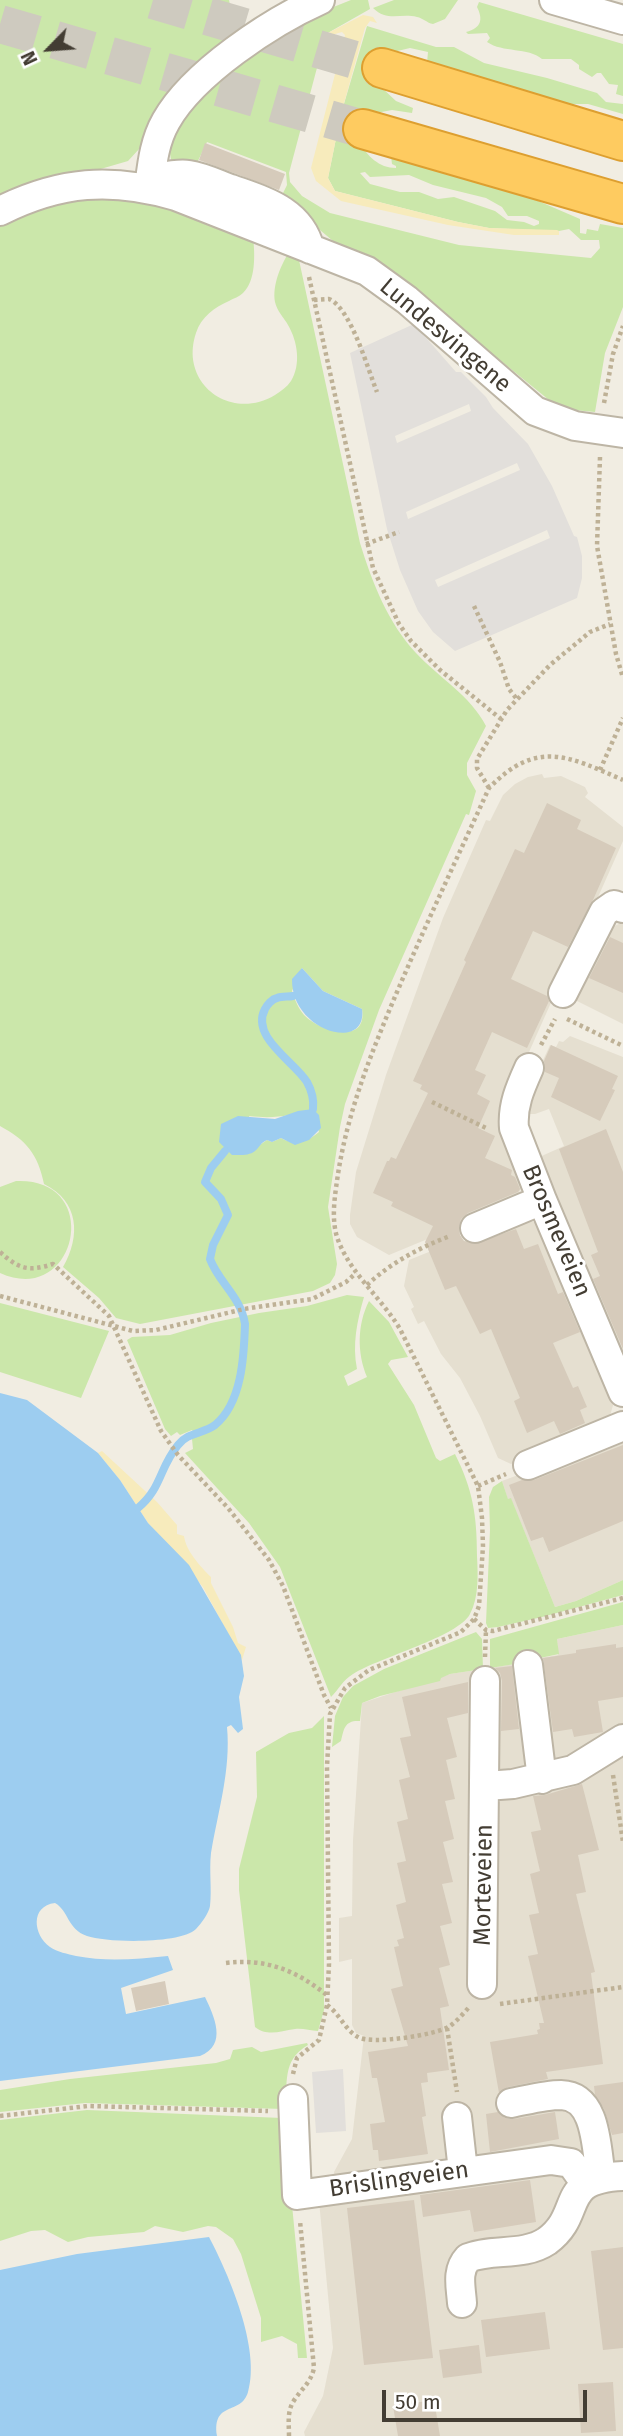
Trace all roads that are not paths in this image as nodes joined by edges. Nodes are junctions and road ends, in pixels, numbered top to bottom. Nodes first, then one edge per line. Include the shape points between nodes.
1 (320, 0) edge
2 (554, 0) edge
3 (623, 20) edge
4 (382, 68) tunnel mouth
5 (363, 129) tunnel mouth
6 (623, 141) edge
7 (149, 184) junction
8 (623, 204) edge
9 (0, 211) edge
10 (612, 432) edge
11 (623, 908) edge
12 (563, 993) dead end
13 (529, 1068) road end
14 (542, 1200) junction
15 (475, 1228) road end
16 (623, 1392) edge
17 (623, 1426) edge
18 (528, 1465) dead end
19 (528, 1665) dead end
20 (485, 1681) dead end
21 (615, 1743) edge
22 (542, 1779) junction
23 (486, 1786) junction
24 (481, 2000) road end
25 (511, 2103) dead end
26 (293, 2106) road end
27 (457, 2117) road end
28 (463, 2171) junction
29 (604, 2179) edge
30 (463, 2303) dead end

1 - 7 street via 238,49 193,88 167,119 155,149
2 - 3 street
4 - 6 highway
5 - 8 highway
7 - 9 street, Lundesvingene via 76,185 50,190
7 - 10 street, Lundesvingene via 367,271 535,411 563,424
11 - 12 street via 614,905 604,912
13 - 14 street, Brosmeveien via 513,1116
14 - 15 street
14 - 16 street, Brosmeveien
17 - 18 street
19 - 22 street
20 - 23 street, Morteveien
21 - 22 street via 573,1770
22 - 23 street
23 - 24 street, Morteveien
25 - 29 street via 562,2095 577,2098 590,2116
26 - 28 street, Brislingveien via 297,2195
27 - 28 street
28 - 29 street, Brislingveien via 559,2160
29 - 30 street via 575,2197 561,2226 543,2243 465,2261 460,2276

